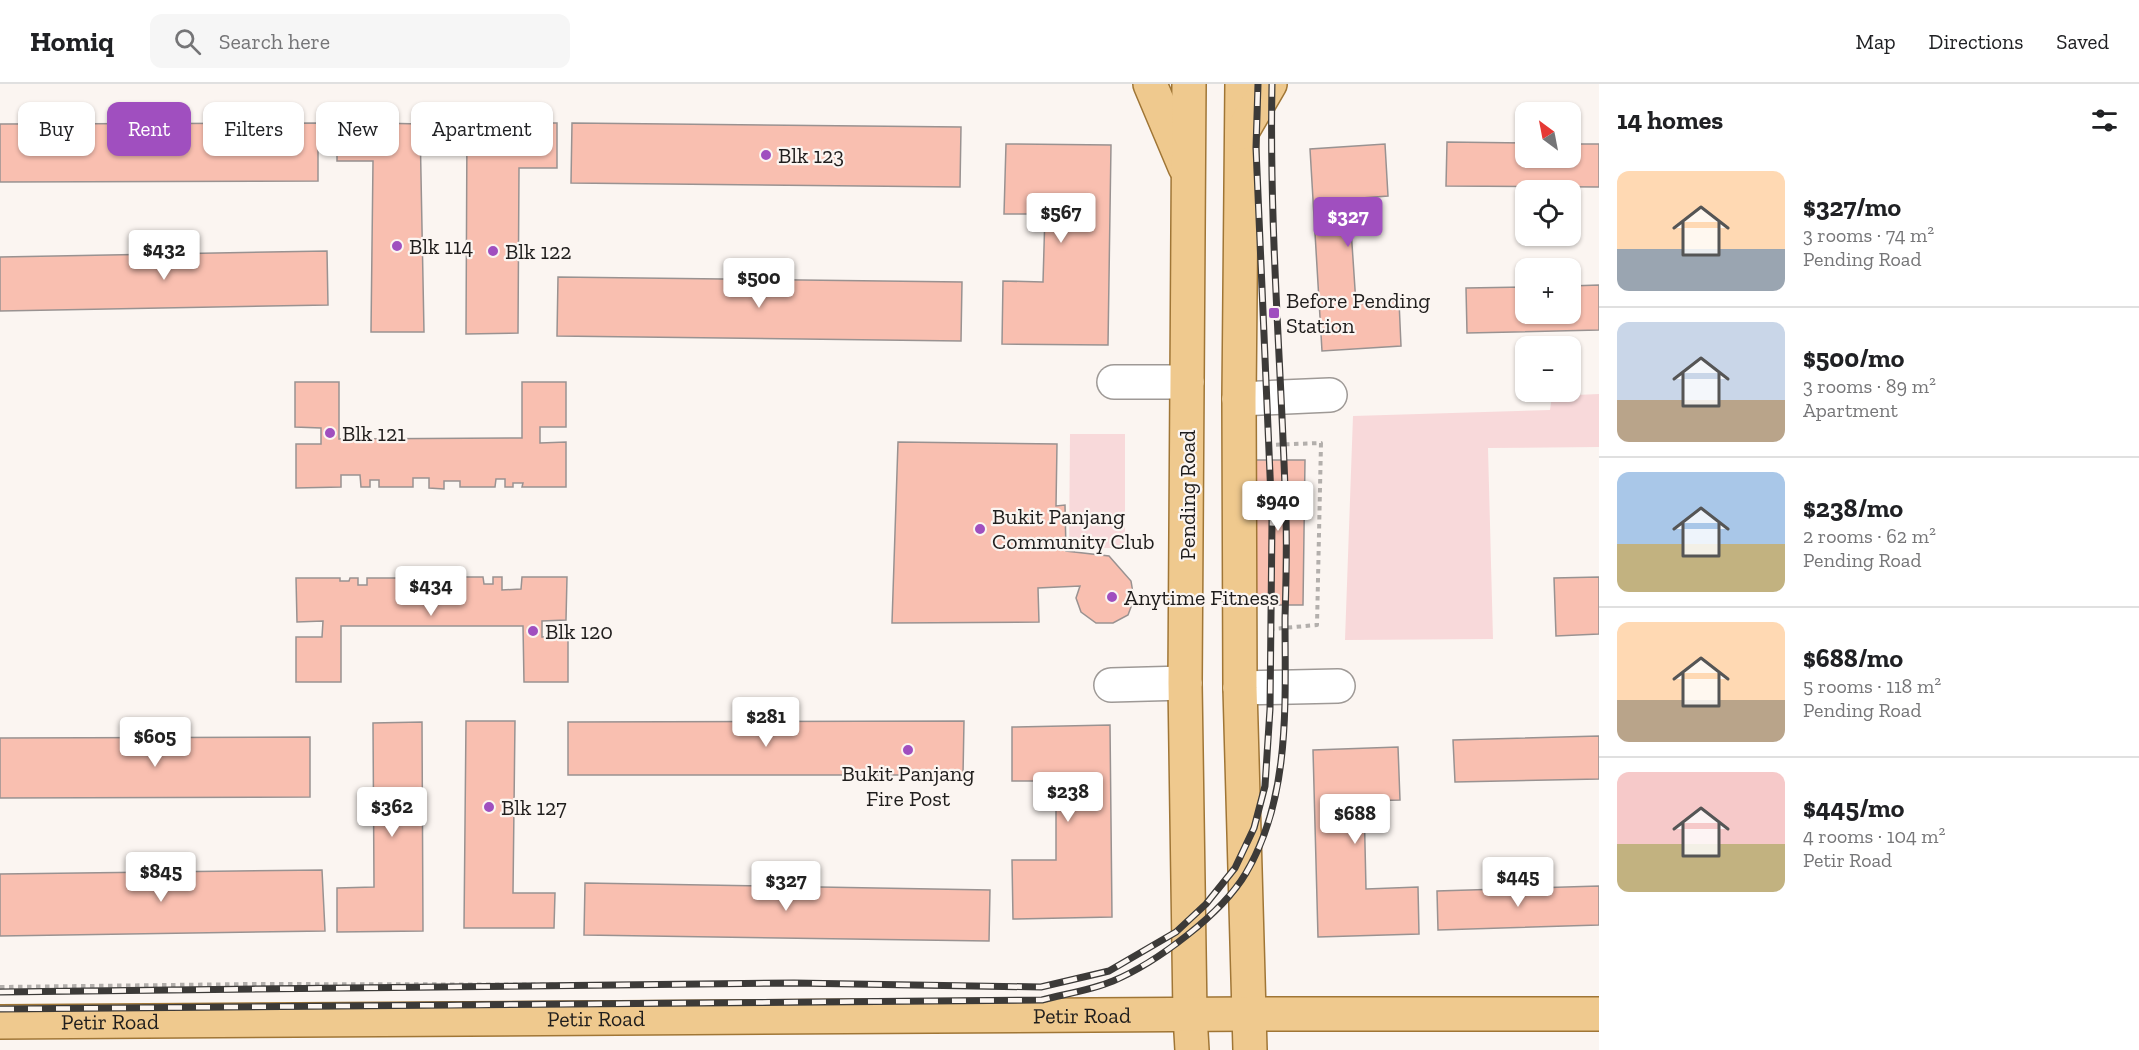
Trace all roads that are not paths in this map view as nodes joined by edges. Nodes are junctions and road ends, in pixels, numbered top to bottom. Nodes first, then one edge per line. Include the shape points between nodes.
1 (1150, 84) edge
2 (1190, 84) edge
3 (1242, 84) edge
4 (1269, 84) edge
5 (1242, 134) junction
6 (1190, 180) junction
7 (1114, 382) dead end
8 (1187, 382) junction
9 (1330, 395) dead end
10 (1239, 399) junction
11 (1185, 683) junction
12 (1111, 686) dead end
13 (1338, 686) dead end
14 (1240, 688) junction
15 (1249, 1014) junction
16 (1599, 1014) edge
17 (1190, 1015) junction
18 (0, 1022) edge
19 (1192, 1050) edge
20 (1250, 1050) edge

1 - 6 main road
2 - 6 main road, Pending Road
3 - 5 main road
4 - 5 main road
5 - 10 main road
6 - 8 main road, Pending Road
7 - 8 lane
8 - 11 main road, Pending Road
9 - 10 lane
10 - 14 main road
11 - 12 lane
11 - 17 main road, Pending Road
13 - 14 lane
14 - 15 main road
15 - 16 main road, Petir Road
15 - 17 main road, Petir Road
15 - 20 main road
17 - 18 main road, Petir Road
17 - 19 main road

